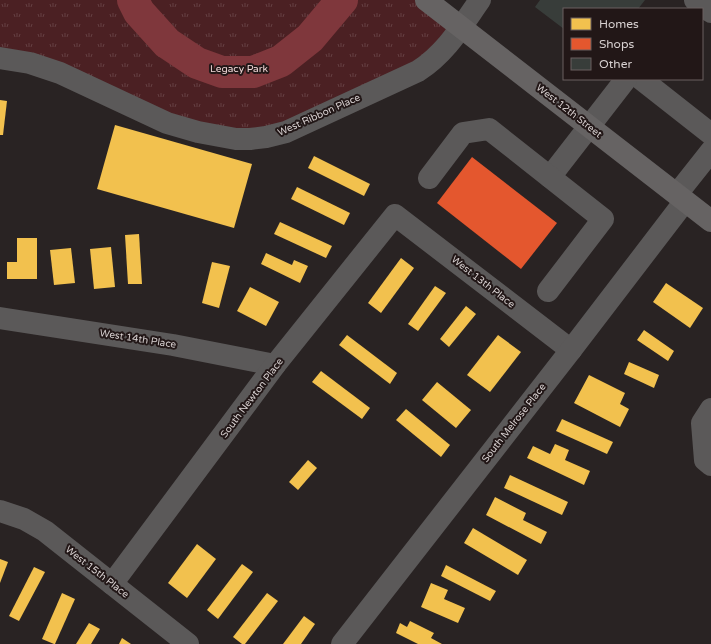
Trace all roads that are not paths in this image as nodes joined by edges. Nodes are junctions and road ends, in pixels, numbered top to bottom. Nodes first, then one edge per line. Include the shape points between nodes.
1 (426, 0) edge
2 (480, 0) edge
3 (688, 0) edge
4 (695, 0) edge
5 (682, 8) edge
6 (711, 12) edge
7 (461, 27) junction
8 (0, 58) edge
9 (625, 80) edge
10 (642, 80) edge
11 (590, 127) junction
12 (711, 134) edge
13 (711, 151) edge
14 (550, 177) junction
15 (429, 178) dead end
16 (681, 198) junction
17 (395, 215) joint
18 (711, 221) edge
19 (548, 291) dead end
20 (0, 318) edge
21 (571, 350) junction
22 (276, 365) junction
23 (711, 409) edge
24 (711, 465) edge
25 (0, 511) edge
26 (112, 584) junction
27 (188, 644) edge
28 (342, 644) edge

1 - 7 main road, West 12th Street
2 - 7 street, West Ribbon Place
3 - 5 street
4 - 6 street
7 - 8 street, West Ribbon Place via 440,55 418,71 286,132 250,139 198,132 167,123 30,62
7 - 11 main road, West 12th Street
9 - 11 street
10 - 12 street
11 - 14 street
11 - 16 main road, West 12th Street
13 - 16 street, South Melrose Place
14 - 15 street via 489,129 463,133
14 - 19 street via 603,219
16 - 18 main road, West 12th Street
16 - 21 street, South Melrose Place
17 - 21 street, West 13th Place
17 - 22 street, South Newton Place
20 - 22 street, West 14th Place via 173,345
21 - 28 street, South Melrose Place
22 - 26 street, South Newton Place
23 - 24 street via 702,423 705,460
25 - 26 street, West 15th Place via 24,519 45,531
26 - 27 street, West 15th Place

